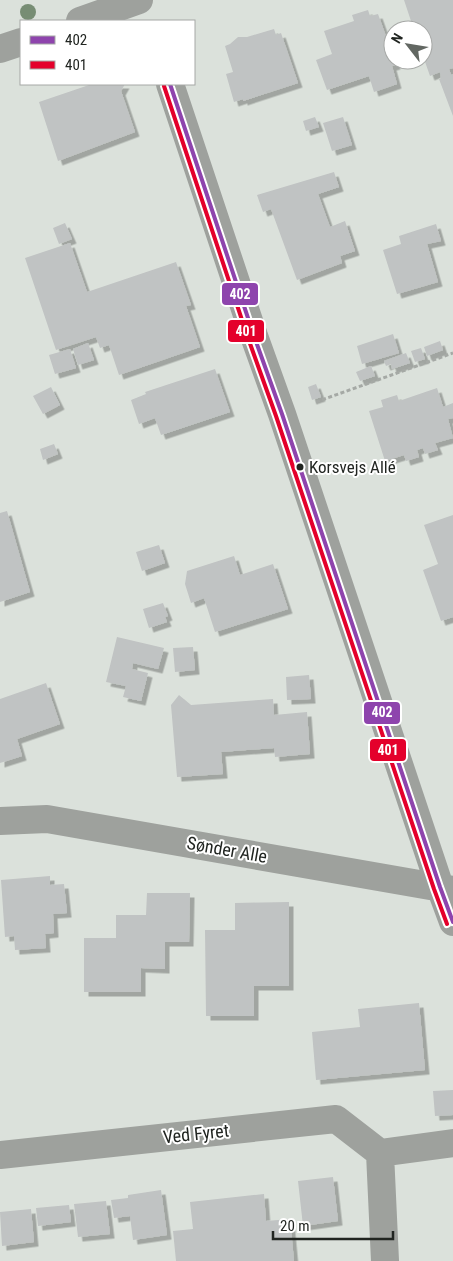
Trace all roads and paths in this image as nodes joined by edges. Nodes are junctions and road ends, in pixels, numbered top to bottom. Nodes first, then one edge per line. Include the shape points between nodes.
1 (140, 0) edge
2 (83, 20) edge
3 (149, 20) edge
4 (20, 42) edge
5 (0, 49) edge
6 (170, 85) edge
7 (453, 353) edge
8 (282, 414) junction
9 (0, 821) edge
10 (449, 885) edge
11 (453, 922) edge
12 (453, 1142) edge
13 (380, 1152) junction
14 (0, 1155) edge
15 (385, 1261) edge

1 - 2 street
1 - 3 street
4 - 5 street
6 - 8 street
7 - 8 path
8 - 10 street
9 - 10 street, Sønder Alle via 47,819
10 - 11 street
12 - 13 street
13 - 14 street, Ved Fyret via 336,1119
13 - 15 street

